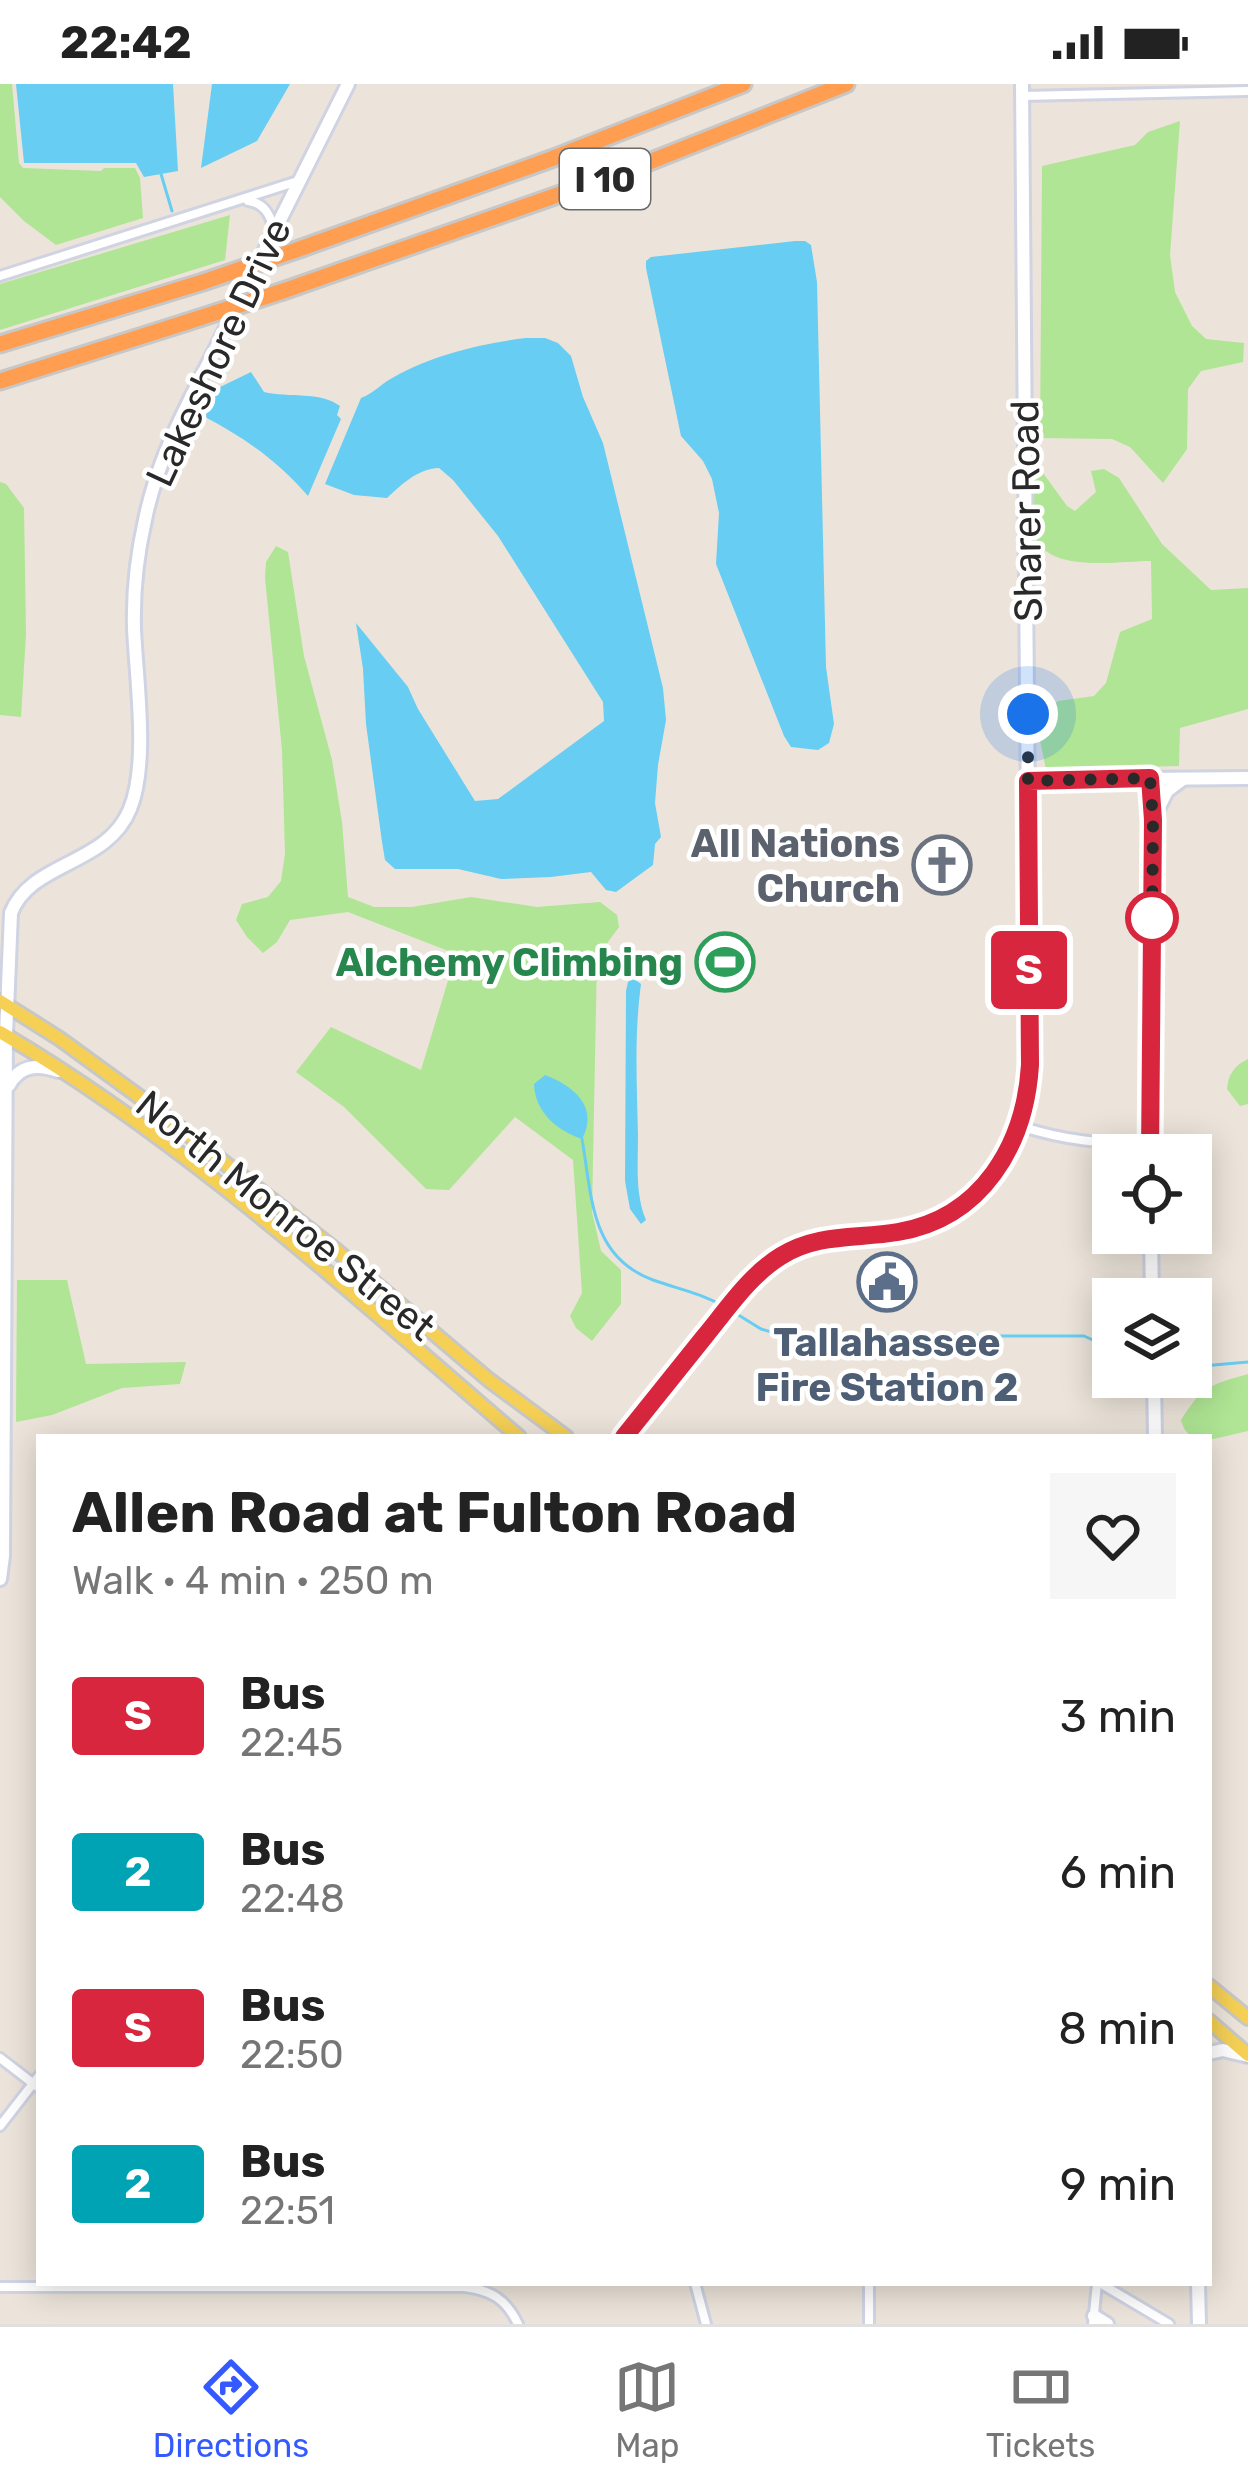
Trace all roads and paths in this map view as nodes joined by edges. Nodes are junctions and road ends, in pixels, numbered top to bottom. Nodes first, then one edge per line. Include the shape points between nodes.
1 (348, 84) edge
2 (743, 84) edge
3 (846, 84) edge
4 (1185, 87) edge
5 (1022, 90) edge
6 (1248, 91) edge
7 (299, 181) junction
8 (241, 201) junction
9 (274, 232) junction
10 (0, 276) edge
11 (0, 344) edge
12 (53, 365) junction
13 (0, 381) edge
14 (0, 394) edge
15 (1150, 778) junction
16 (1184, 778) junction
17 (1248, 778) edge
18 (1028, 781) junction
19 (1153, 820) junction
20 (4, 974) edge
21 (4, 1003) edge
22 (3, 1034) edge
23 (64, 1074) junction
24 (6, 1092) junction
25 (172, 1122) junction
26 (1020, 1126) junction
27 (1150, 1134) edge
28 (156, 1136) junction
29 (1092, 1143) edge
30 (322, 1239) junction
31 (338, 1251) junction
32 (308, 1257) junction
33 (321, 1268) junction
34 (449, 1346) junction
35 (430, 1361) junction
36 (469, 1361) junction
37 (452, 1379) junction
38 (1154, 1398) edge
39 (516, 1434) edge
40 (562, 1434) edge
41 (626, 1434) edge
42 (1155, 1434) edge
43 (0, 1579) edge
44 (1212, 1988) edge
45 (1248, 2018) edge
46 (1212, 2024) edge
47 (1212, 2052) edge
48 (1248, 2055) edge
49 (0, 2059) edge
50 (36, 2081) edge
51 (36, 2083) edge
52 (0, 2126) edge
53 (70, 2286) edge
54 (302, 2286) edge
55 (695, 2286) edge
56 (869, 2286) edge
57 (1098, 2286) edge
58 (1103, 2286) edge
59 (1198, 2286) edge
60 (0, 2287) edge
61 (1094, 2320) edge
62 (518, 2324) edge
63 (706, 2324) edge
64 (869, 2324) edge
65 (1107, 2324) edge
66 (1169, 2324) edge
67 (1199, 2324) edge

1 - 7 street, Lakeshore Drive
2 - 11 highway, I 10, bridge via 302,248
3 - 12 highway, I 10, bridge via 629,170
4 - 5 street
4 - 6 street
5 - 18 street, Sharer Road
7 - 8 street
7 - 9 street, Lakeshore Drive
8 - 9 street via 264,207
8 - 10 street
9 - 20 street, Lakeshore Drive via 149,498 134,587 133,802 102,846 16,901
12 - 13 highway, I 10
12 - 14 highway
15 - 16 street
15 - 18 street
15 - 19 street
16 - 17 street
16 - 19 street
18 - 26 street, Sharer Road via 1030,1065
19 - 27 street
20 - 21 street, Lakeshore Drive
21 - 22 street, Lakeshore Drive
21 - 25 main road, North Monroe Street
22 - 23 main road, North Monroe Street
22 - 24 street, Lakeshore Drive
23 - 24 street via 26,1068
23 - 28 main road, North Monroe Street
24 - 43 street, Lakeshore Drive
25 - 28 main road
25 - 30 main road, North Monroe Street
26 - 29 street
26 - 41 street, Sharer Road via 986,1182 933,1222 812,1242 781,1256 744,1289
28 - 32 main road, North Monroe Street
30 - 31 main road, North Monroe Street
30 - 32 main road
31 - 33 main road
31 - 34 main road, North Monroe Street
32 - 33 main road, North Monroe Street
33 - 35 main road, North Monroe Street
34 - 35 main road
34 - 36 main road, North Monroe Street
35 - 37 main road, North Monroe Street
36 - 37 main road
36 - 40 main road, North Monroe Street
37 - 39 main road, North Monroe Street
38 - 42 street
44 - 45 main road
46 - 48 main road
47 - 48 street
49 - 50 street
51 - 52 street
53 - 60 street
54 - 62 street via 464,2287 494,2294
55 - 63 street
56 - 64 street
57 - 61 street
58 - 66 street
59 - 67 street
61 - 65 street

